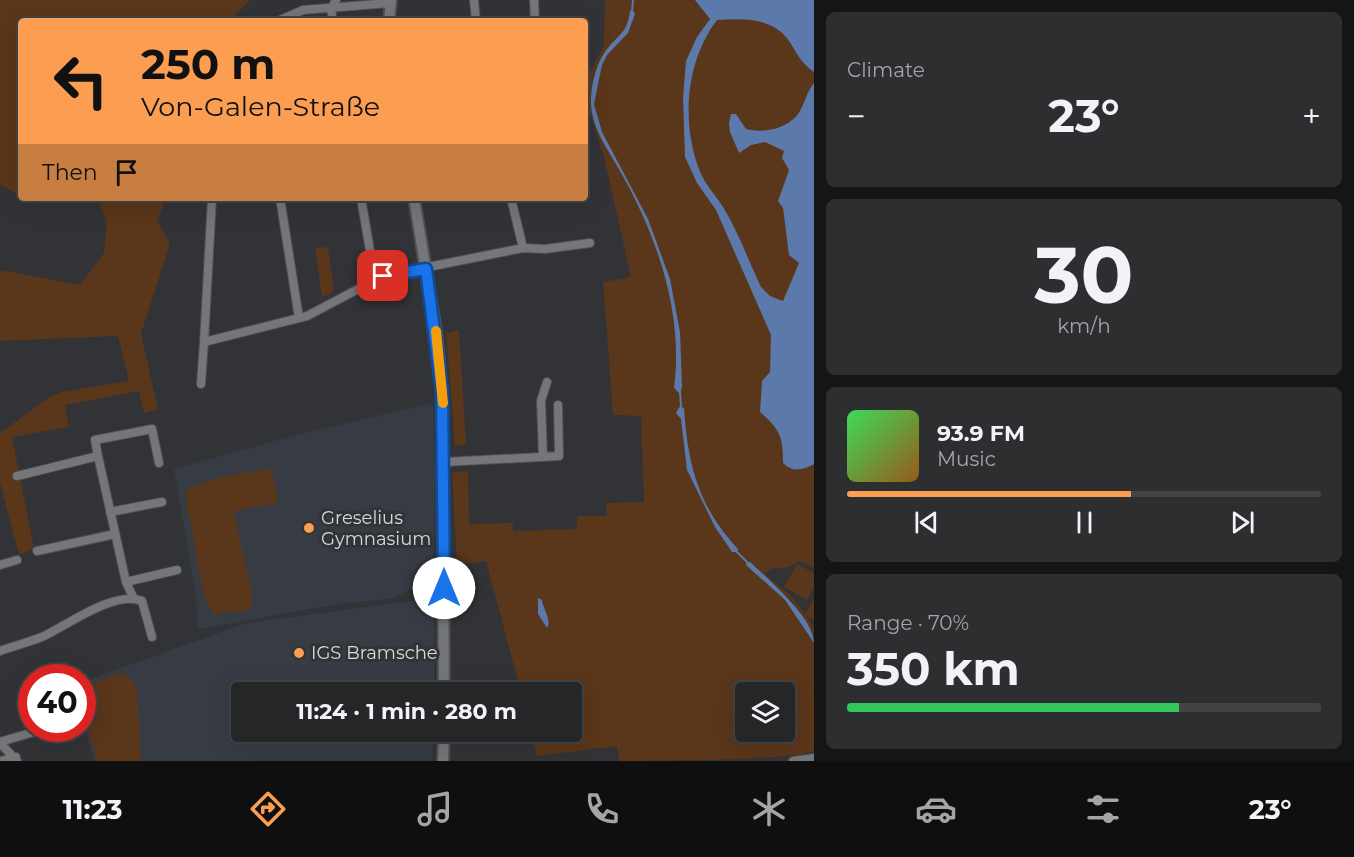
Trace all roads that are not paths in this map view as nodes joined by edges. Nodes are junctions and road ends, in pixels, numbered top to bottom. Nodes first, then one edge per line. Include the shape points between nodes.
1 (336, 0) edge
2 (474, 0) edge
3 (534, 0) edge
4 (391, 2) edge
5 (331, 9) junction
6 (285, 18) edge
7 (332, 18) edge
8 (389, 18) edge
9 (476, 18) edge
10 (535, 18) edge
11 (212, 201) edge
12 (280, 201) edge
13 (362, 201) edge
14 (415, 201) edge
15 (513, 201) edge
16 (590, 243) dead end
17 (523, 248) junction
18 (426, 269) junction
19 (375, 280) junction
20 (299, 318) junction
21 (204, 342) junction
22 (548, 382) dead end
23 (201, 384) dead end
24 (558, 405) dead end
25 (98, 456) junction
26 (543, 457) junction
27 (444, 462) junction
28 (159, 463) dead end
29 (17, 476) dead end
30 (162, 502) dead end
31 (110, 512) junction
32 (115, 534) junction
33 (37, 551) dead end
34 (17, 560) dead end
35 (0, 565) edge
36 (177, 570) dead end
37 (126, 582) junction
38 (133, 597) junction
39 (152, 637) dead end
40 (0, 651) edge
41 (444, 682) edge
42 (18, 737) edge
43 (0, 742) edge
44 (444, 742) edge
45 (814, 758) edge
46 (16, 759) edge
47 (1, 761) edge
48 (443, 761) edge
49 (793, 761) edge

1 - 5 street
2 - 9 street
3 - 10 street
4 - 5 street
4 - 8 street
5 - 6 street via 303,10
5 - 7 street
11 - 21 street
12 - 20 street
13 - 19 street
14 - 18 street
15 - 17 street
16 - 17 street
17 - 18 street
18 - 19 street
18 - 27 street via 442,392
19 - 20 street
20 - 21 street
21 - 23 street
22 - 26 street via 541,402
24 - 26 street via 559,456
25 - 28 street via 95,440 152,429
25 - 29 street
25 - 31 street
26 - 27 street
27 - 41 street
30 - 31 street
31 - 32 street
32 - 33 street
32 - 37 street
34 - 35 street
36 - 37 street
37 - 38 street
38 - 39 street via 142,601
38 - 40 street via 110,603 42,637
42 - 43 street
43 - 46 street
44 - 48 street
45 - 49 street
46 - 47 street

